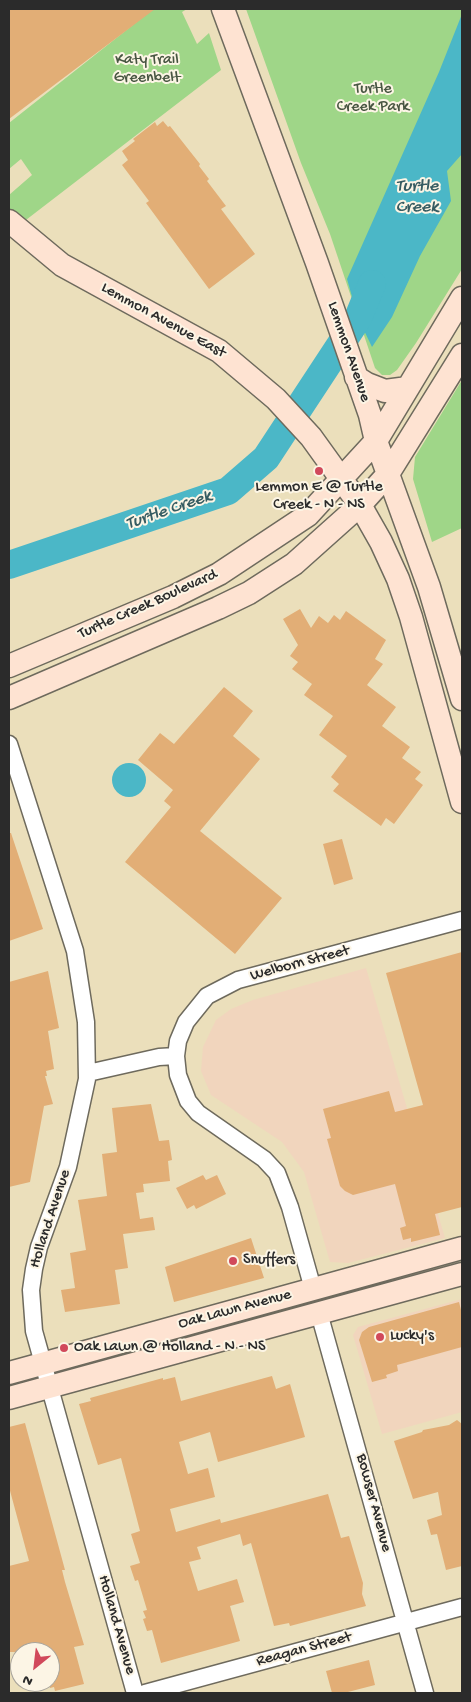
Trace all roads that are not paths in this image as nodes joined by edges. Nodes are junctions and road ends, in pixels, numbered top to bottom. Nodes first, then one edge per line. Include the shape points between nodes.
1 (223, 9) edge
2 (9, 221) edge
3 (462, 298) edge
4 (462, 355) edge
5 (362, 386) junction
6 (408, 388) junction
7 (376, 441) junction
8 (388, 474) junction
9 (343, 479) junction
10 (360, 505) junction
11 (154, 604) junction
12 (167, 632) junction
13 (9, 666) edge
14 (9, 698) edge
15 (462, 699) edge
16 (9, 744) edge
17 (462, 802) edge
18 (462, 920) edge
19 (176, 1056) junction
20 (88, 1073) junction
21 (462, 1248) edge
22 (462, 1274) edge
23 (314, 1289) junction
24 (319, 1313) junction
25 (42, 1364) junction
26 (9, 1373) edge
27 (50, 1386) junction
28 (9, 1398) edge
29 (462, 1607) edge
30 (405, 1622) junction
31 (135, 1693) edge
32 (145, 1693) edge
33 (424, 1693) edge

1 - 5 main road, Lemmon Avenue
2 - 9 main road, Lemmon Avenue East via 62,265 219,351 276,399
3 - 6 main road, Turtle Creek Boulevard
4 - 8 main road, Turtle Creek Boulevard
5 - 6 main road via 385,391
5 - 7 main road, Lemmon Avenue
6 - 7 main road, Turtle Creek Boulevard
7 - 8 main road, Lemmon Avenue
7 - 9 main road, Turtle Creek Boulevard
8 - 10 main road, Turtle Creek Boulevard
8 - 15 main road, Lemmon Avenue via 429,588
9 - 10 main road
9 - 11 main road, Turtle Creek Boulevard via 308,515 264,546 219,574
10 - 12 main road, Turtle Creek Boulevard via 323,540 274,578
10 - 17 main road via 382,542 411,617
11 - 12 main road
11 - 13 main road, Turtle Creek Boulevard
12 - 14 main road, Turtle Creek Boulevard
16 - 20 street, Holland Avenue via 75,951 86,1022
18 - 19 street, Welborn Street via 238,980 219,988 207,996 186,1022
19 - 20 street
19 - 23 street via 182,1088 198,1113 264,1159 278,1173
20 - 25 street, Holland Avenue via 68,1167 34,1270 32,1308
21 - 23 main road, Oak Lawn Avenue
22 - 24 main road, Oak Lawn Avenue
23 - 24 main road
23 - 25 main road, Oak Lawn Avenue
24 - 27 main road, Oak Lawn Avenue
24 - 30 street, Bowser Avenue
25 - 26 main road, Oak Lawn Avenue
25 - 27 street, Holland Avenue
27 - 28 main road, Oak Lawn Avenue
27 - 31 street, Holland Avenue
29 - 30 street, Reagan Street
30 - 32 street, Reagan Street
30 - 33 street, Bowser Avenue

